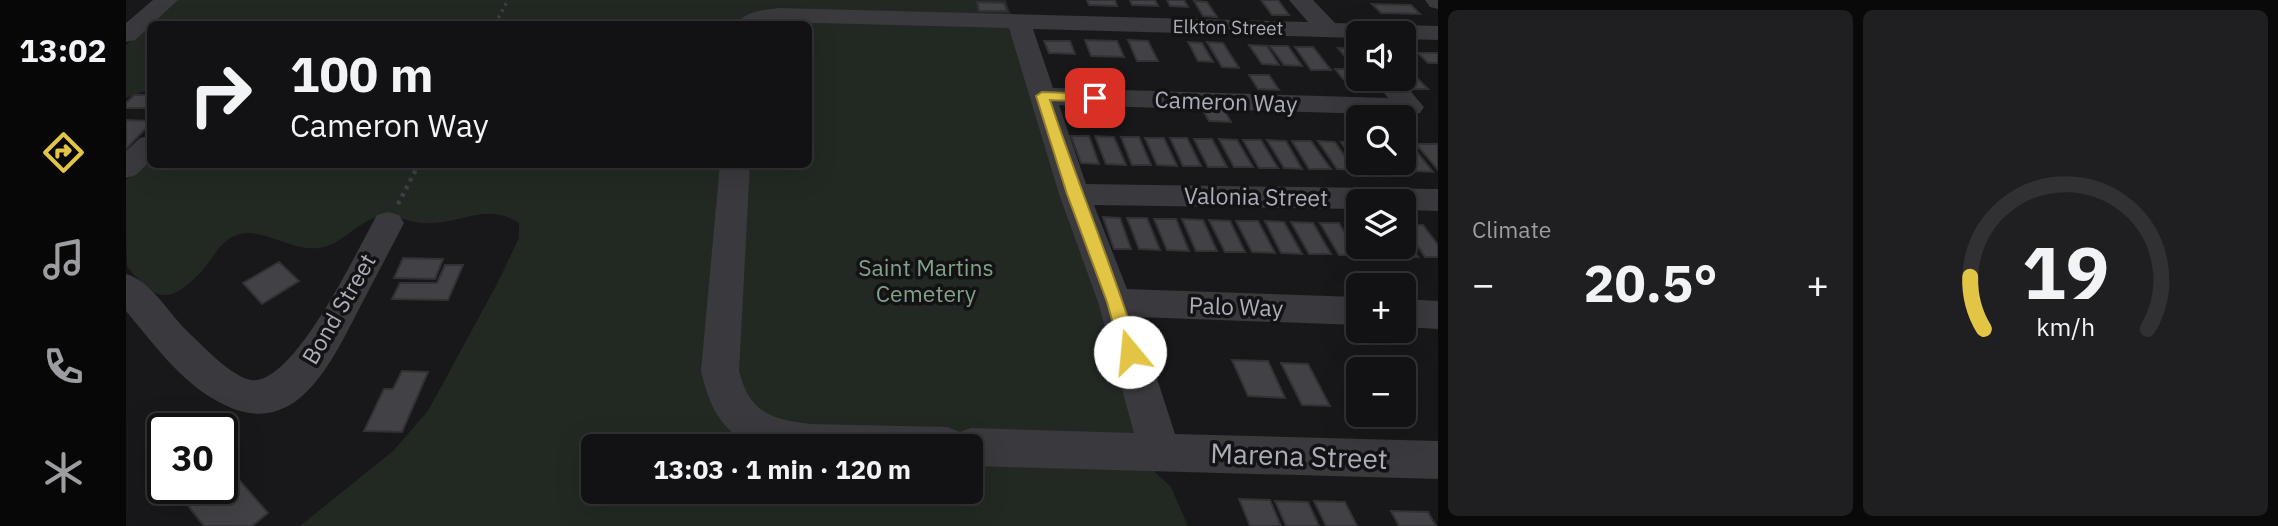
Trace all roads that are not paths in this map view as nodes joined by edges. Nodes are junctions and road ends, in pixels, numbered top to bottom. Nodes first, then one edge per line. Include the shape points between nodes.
1 (166, 0) edge
2 (1300, 0) edge
3 (755, 21) edge
4 (1018, 22) junction
5 (1438, 33) edge
6 (126, 35) edge
7 (1343, 35) edge
8 (1396, 91) edge
9 (1042, 96) junction
10 (147, 148) edge
11 (126, 168) edge
12 (735, 168) edge
13 (1074, 194) junction
14 (1438, 200) edge
15 (388, 223) road end
16 (126, 287) edge
17 (1115, 302) junction
18 (1346, 312) edge
19 (1416, 314) edge
20 (1438, 315) edge
21 (770, 434) edge
22 (983, 447) edge
23 (1160, 452) junction
24 (1438, 460) edge

1 - 6 street
2 - 7 street
3 - 4 street, Elkton Street via 779,15
4 - 7 street, Elkton Street
4 - 9 street
5 - 7 street, Elkton Street
8 - 9 street, Cameron Way via 1410,107
9 - 13 street
10 - 11 street
12 - 21 street via 722,391 755,428
13 - 14 street, Valonia Street
13 - 17 street
15 - 16 street, Bond Street via 315,358 282,389 263,398 242,397 212,379
17 - 18 street, Palo Way
17 - 23 street
19 - 20 street
22 - 23 street, Marena Street
23 - 24 street, Marena Street

